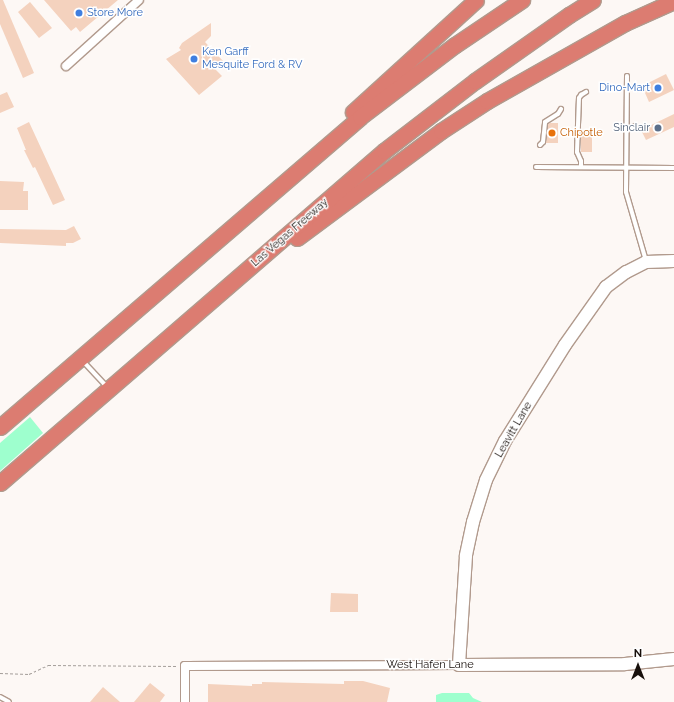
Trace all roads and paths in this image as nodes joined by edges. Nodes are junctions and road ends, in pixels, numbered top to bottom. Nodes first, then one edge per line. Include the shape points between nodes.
1 (139, 0) edge
2 (476, 0) edge
3 (522, 0) edge
4 (593, 0) edge
5 (674, 1) edge
6 (66, 66) dead end
7 (627, 76) dead end
8 (586, 92) dead end
9 (561, 109) dead end
10 (635, 126) dead end
11 (627, 130) junction
12 (540, 145) dead end
13 (536, 167) dead end
14 (581, 167) junction
15 (626, 168) junction
16 (674, 168) edge
17 (674, 261) edge
18 (646, 262) junction
19 (158, 290) junction
20 (206, 305) junction
21 (80, 358) junction
22 (108, 389) junction
23 (0, 427) edge
24 (0, 483) edge
25 (674, 659) edge
26 (459, 665) junction
27 (185, 666) junction
28 (0, 673) edge
29 (0, 697) edge
30 (8, 702) edge
31 (185, 702) edge

1 - 6 street
2 - 19 highway
3 - 19 highway via 455,45 360,117
4 - 20 highway, Las Vegas Freeway via 475,81 384,151
5 - 20 highway via 618,27 468,113
7 - 11 lane
8 - 14 lane via 579,98 577,152
9 - 12 lane via 545,122 543,142
10 - 11 lane
11 - 15 lane
13 - 14 lane
14 - 15 lane
15 - 16 lane
15 - 18 lane via 626,192
17 - 18 main road, Leavitt Lane
18 - 26 main road, Leavitt Lane via 626,272 606,287 565,345 505,441 486,480 466,556
19 - 21 highway
20 - 22 highway, Las Vegas Freeway
21 - 22 lane
21 - 23 highway
22 - 24 highway, Las Vegas Freeway
25 - 26 main road, West Hafen Lane via 625,664
26 - 27 street, West Hafen Lane
27 - 28 path via 48,665 29,674
27 - 31 street
29 - 30 lane

